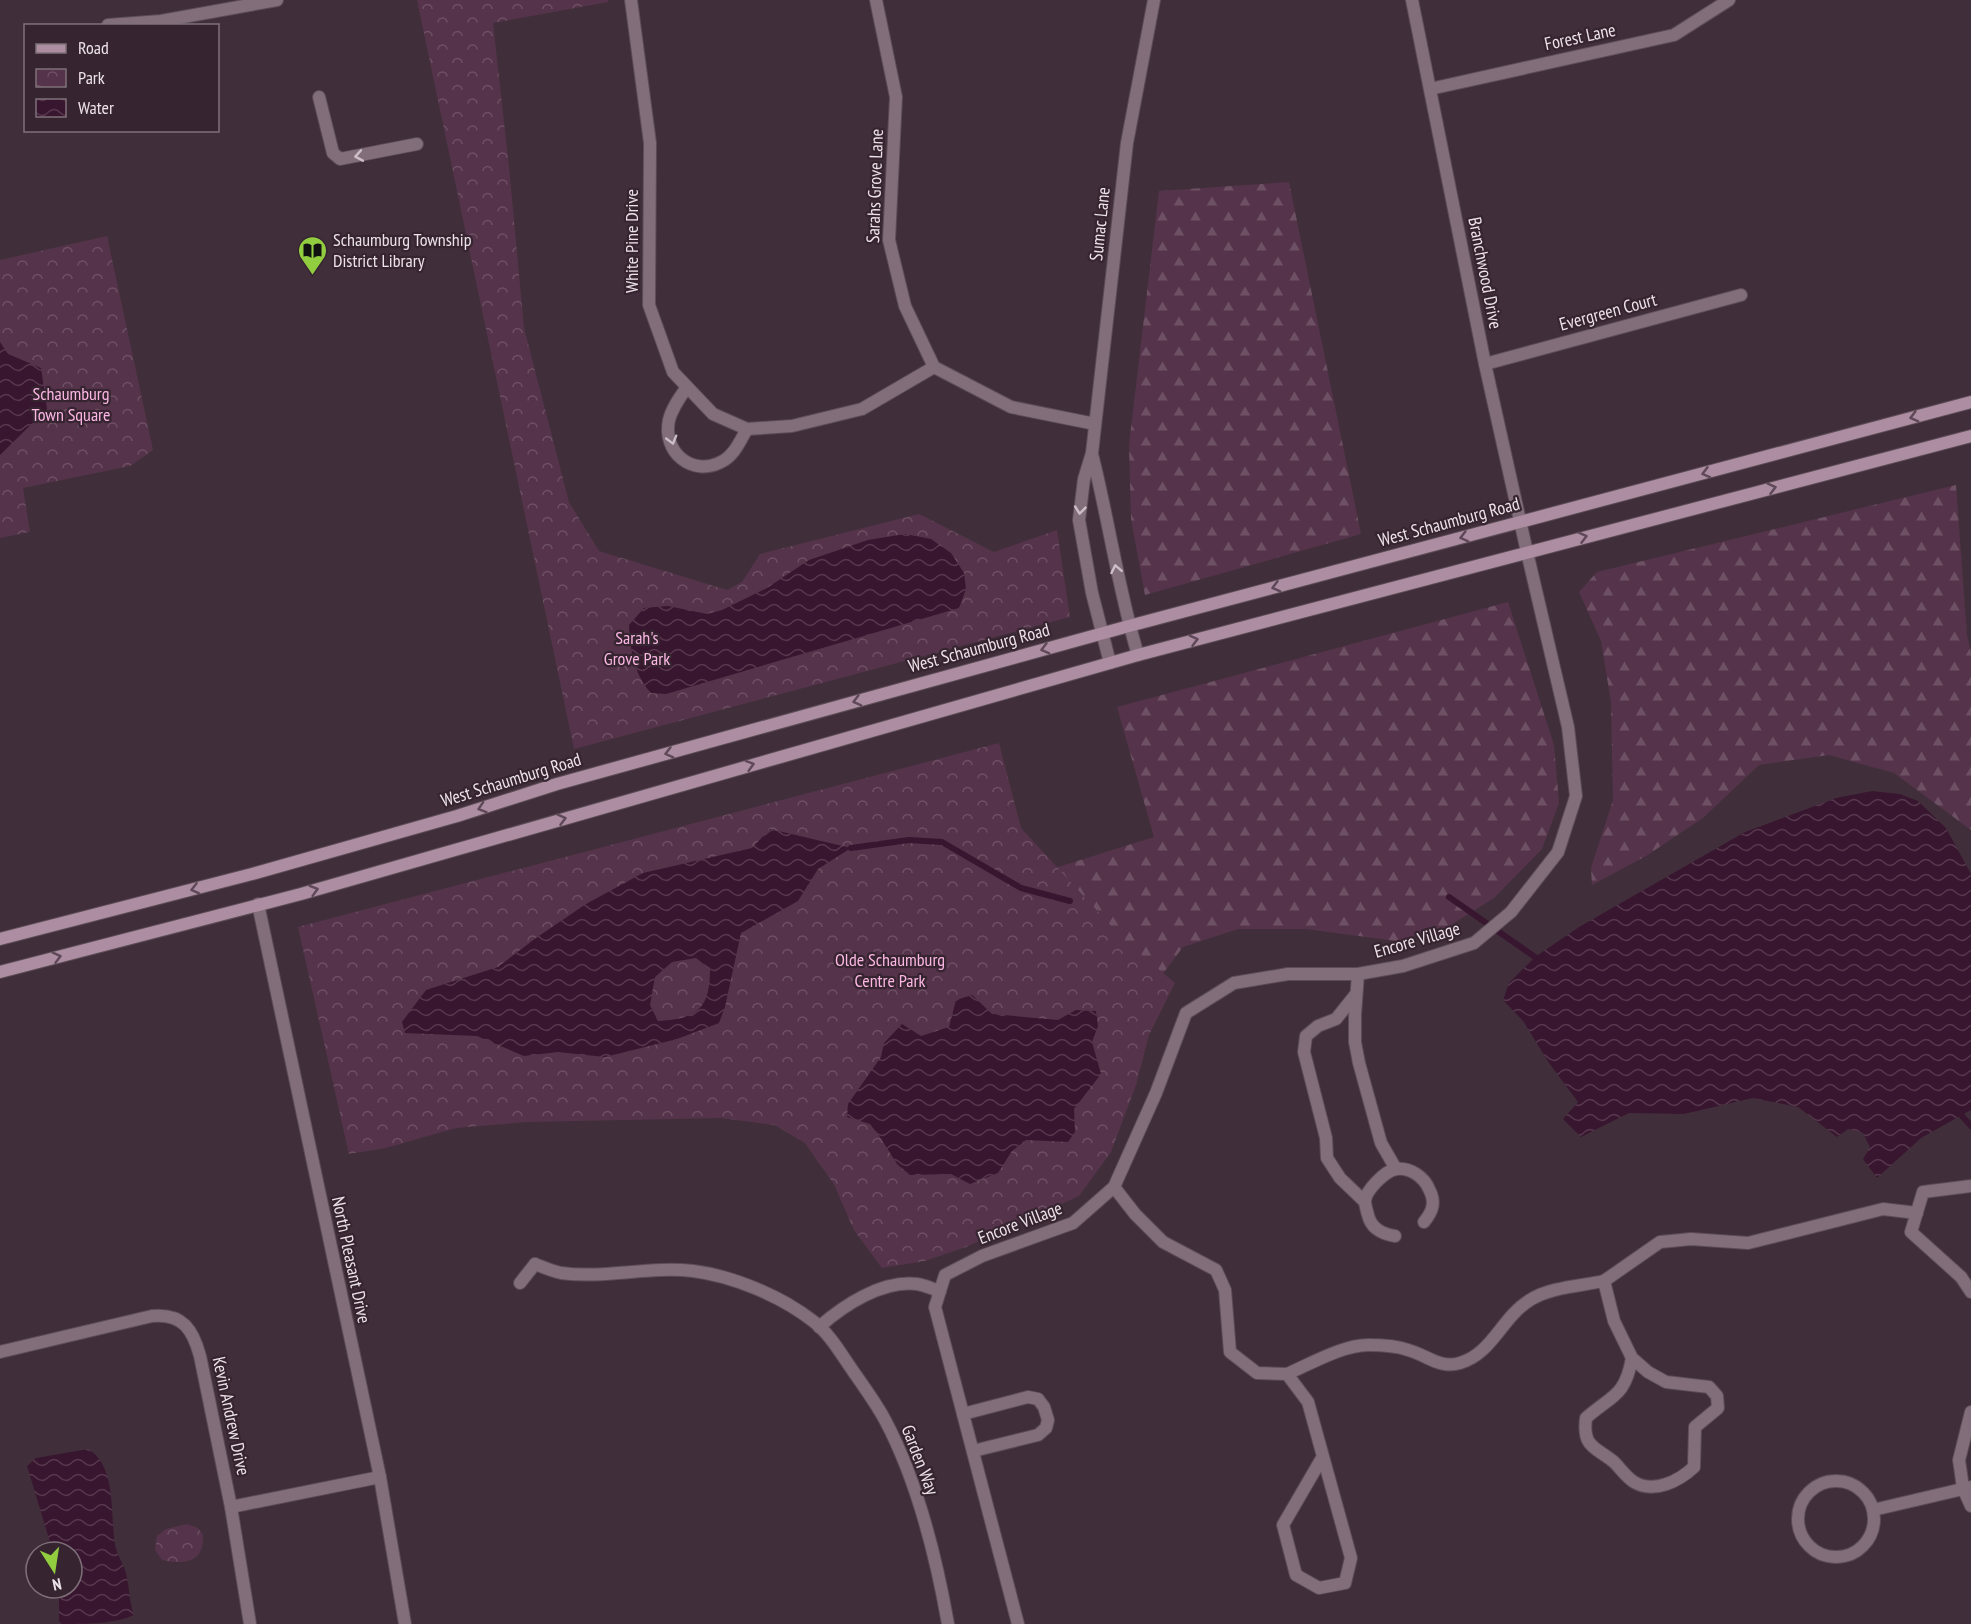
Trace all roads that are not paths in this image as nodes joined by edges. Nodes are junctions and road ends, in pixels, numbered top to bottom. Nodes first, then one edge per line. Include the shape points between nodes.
1 (277, 0) edge
2 (631, 0) edge
3 (876, 0) edge
4 (1154, 0) edge
5 (1412, 0) edge
6 (1729, 0) edge
7 (121, 24) edge
8 (1430, 89) junction
9 (319, 97) dead end
10 (417, 144) dead end
11 (1741, 295) dead end
12 (1485, 364) junction
13 (934, 367) junction
14 (687, 387) junction
15 (1971, 402) edge
16 (1095, 424) junction
17 (747, 429) junction
18 (1971, 436) edge
19 (1092, 453) junction
20 (1521, 522) junction
21 (1527, 552) junction
22 (1129, 626) junction
23 (1101, 633) junction
24 (1138, 655) junction
25 (1110, 663) junction
26 (258, 904) junction
27 (0, 939) edge
28 (0, 972) edge
29 (1358, 974) junction
30 (1356, 994) junction
31 (1396, 1169) junction
32 (1114, 1186) junction
33 (1971, 1186) edge
34 (1365, 1202) junction
35 (1917, 1213) junction
36 (1424, 1222) dead end
37 (1395, 1236) dead end
38 (1604, 1281) junction
39 (520, 1283) dead end
40 (940, 1291) junction
41 (1971, 1292) edge
42 (819, 1327) junction
43 (0, 1352) edge
44 (1632, 1358) junction
45 (1287, 1374) junction
46 (1971, 1412) edge
47 (963, 1414) junction
48 (973, 1451) junction
49 (1322, 1458) junction
50 (380, 1477) junction
51 (1967, 1488) edge
52 (1971, 1506) edge
53 (231, 1507) junction
54 (1873, 1510) junction
55 (250, 1624) edge
56 (405, 1624) edge
57 (948, 1624) edge
58 (1018, 1624) edge

1 - 7 street via 161,21
2 - 14 street, White Pine Drive via 650,144 649,305 673,372
3 - 13 street, Sarahs Grove Lane via 897,98 889,240 904,306
4 - 16 street, Sumac Lane via 1127,142
5 - 8 street, Branchwood Drive
6 - 8 street, Forest Lane via 1674,35
8 - 12 street, Branchwood Drive
10 -> 9 street via 340,159 333,153
11 - 12 street, Evergreen Court
12 - 20 street, Branchwood Drive
13 - 16 street via 1011,406
13 - 17 street, White Pine Drive via 862,409 792,426
14 - 17 street, White Pine Drive via 713,414
14 -> 17 street via 669,422 669,436 680,459 700,467 723,461
15 -> 20 main road, West Schaumburg Road
16 - 19 street, Sumac Lane
21 -> 18 main road
22 -> 19 street, Sumac Lane
19 -> 23 street, Sumac Lane via 1079,520
20 - 21 street, Branchwood Drive
20 -> 22 main road, West Schaumburg Road
24 -> 21 main road
21 - 29 street, Encore Village via 1568,727 1576,796 1558,852 1511,912 1474,943 1403,966
22 - 23 main road, West Schaumburg Road
22 - 24 street, Sumac Lane
23 - 25 street, Sumac Lane
23 -> 27 main road, West Schaumburg Road via 557,784 252,874
24 - 25 main road
26 -> 25 main road
28 -> 26 main road
26 - 50 street, North Pleasant Drive
29 - 30 street
29 - 32 street, Encore Village via 1288,974 1234,982 1186,1013 1156,1093
30 - 31 street via 1355,1042 1359,1063 1381,1143
30 - 34 street via 1336,1019 1306,1036 1304,1052 1326,1138 1327,1158 1340,1178
31 - 34 street via 1373,1185
31 - 36 street via 1414,1172 1428,1186 1433,1206
32 - 40 street, Encore Village via 1073,1223 982,1256 945,1275
32 - 45 street via 1163,1242 1216,1270 1225,1290 1230,1352 1257,1372
33 - 35 street via 1923,1192
34 - 37 street via 1374,1227 1384,1235
35 - 38 street via 1883,1209 1748,1243 1691,1239 1660,1242
35 - 41 street via 1911,1233 1961,1277
38 - 44 street via 1614,1321
38 - 45 street via 1530,1300 1485,1348 1460,1363 1448,1366 1408,1350 1366,1345 1344,1349
39 - 42 street, Garden Way via 535,1264 581,1274 691,1271 731,1278 795,1309
40 - 42 street via 917,1284 892,1286 843,1307
40 - 47 street via 935,1307
42 - 57 street, Garden Way via 885,1419 902,1458 940,1578
43 - 53 street, Kevin Andrew Drive via 153,1316 165,1315 183,1323 193,1333 200,1356
44 - 44 street via 1666,1382 1709,1387 1717,1396 1719,1408 1695,1427 1694,1467 1676,1481 1645,1487 1633,1481 1593,1448 1584,1430 1586,1418 1619,1393
45 - 49 street via 1308,1402
46 - 51 street via 1959,1460
47 - 48 street
47 - 48 street via 1028,1397 1038,1399 1048,1420 1038,1435
48 - 58 street
49 - 49 street via 1351,1558 1345,1583 1319,1588 1296,1575 1283,1525
50 - 53 street
50 - 56 street, North Pleasant Drive
51 - 52 street
51 - 54 street
53 - 55 street, Kevin Andrew Drive
54 - 54 street via 1861,1490 1839,1481 1827,1482 1816,1486 1803,1499 1797,1516 1798,1529 1804,1541 1825,1556 1851,1554 1870,1536

